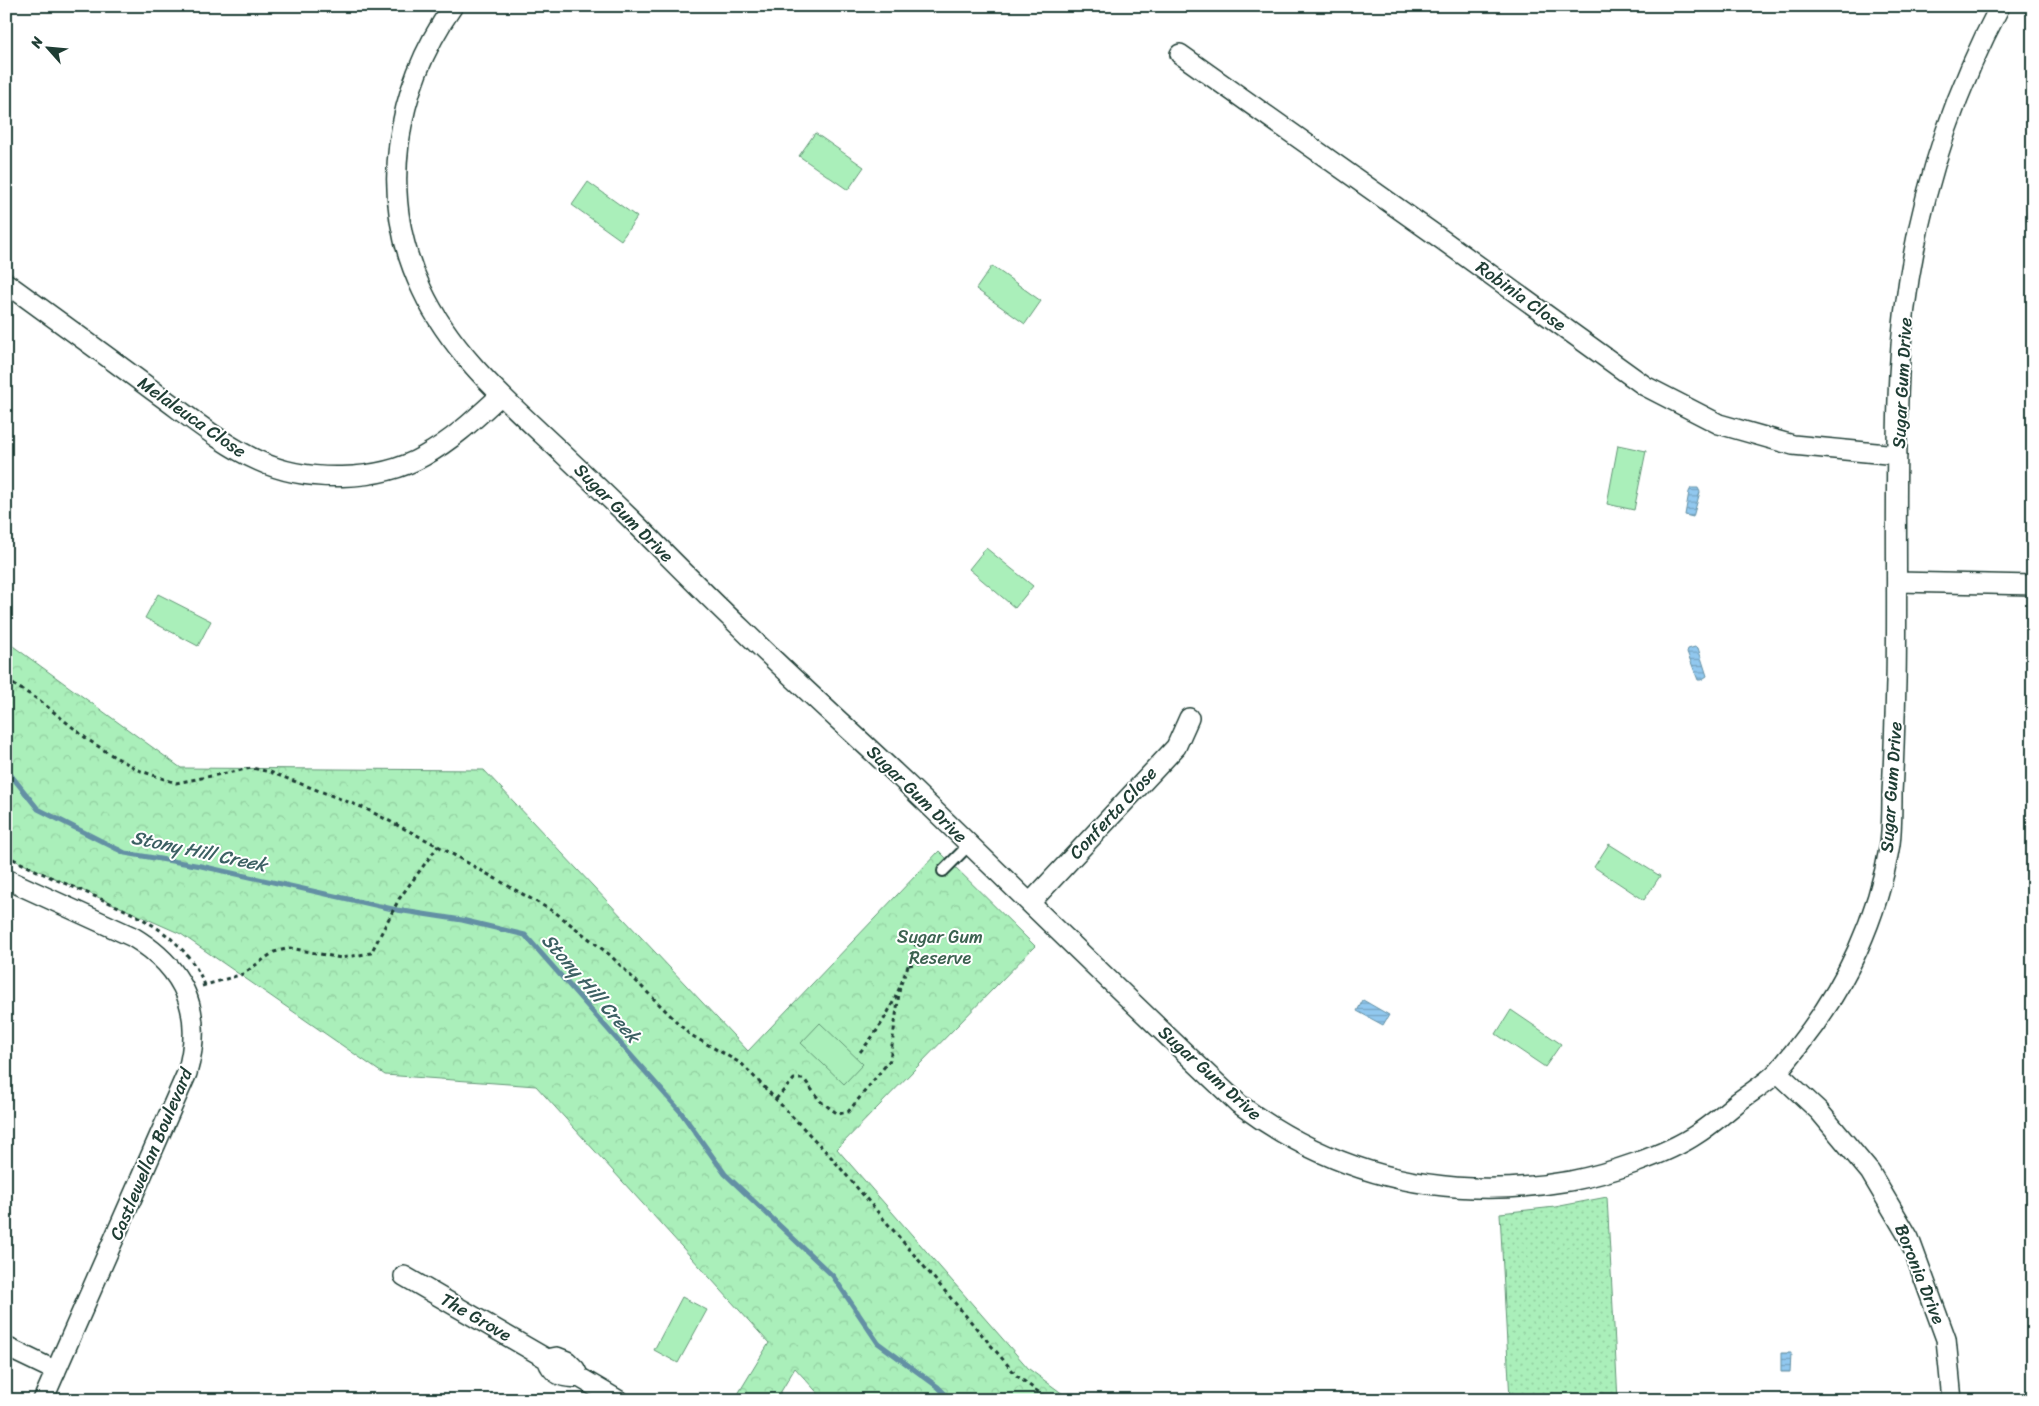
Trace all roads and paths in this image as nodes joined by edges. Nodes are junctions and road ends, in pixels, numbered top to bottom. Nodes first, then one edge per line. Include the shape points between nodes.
1 (453, 6) edge
2 (2000, 6) edge
3 (1180, 54) dead end
4 (6, 283) edge
5 (500, 395) junction
6 (1897, 455) junction
7 (1898, 582) junction
8 (2033, 585) edge
9 (6, 680) edge
10 (1188, 718) dead end
11 (970, 845) junction
12 (438, 846) junction
13 (943, 872) dead end
14 (6, 879) edge
15 (1030, 903) junction
16 (916, 944) dead end
17 (952, 961) dead end
18 (908, 965) junction
19 (900, 986) junction
20 (200, 987) dead end
21 (860, 1052) dead end
22 (1777, 1072) junction
23 (776, 1099) junction
24 (404, 1276) dead end
25 (6, 1346) edge
26 (56, 1371) junction
27 (43, 1400) edge
28 (618, 1400) edge
29 (1049, 1400) edge
30 (1952, 1400) edge

1 - 5 street, Sugar Gum Drive via 425,51 404,109 398,148 397,197 412,267 431,308 459,349
2 - 6 street, Sugar Gum Drive via 1952,109 1914,246 1899,371
3 - 6 street, Robinia Close via 1645,386 1720,424 1793,445
4 - 5 street, Melaleuca Close via 218,438 259,461 301,475 324,477 372,473 423,457 449,441
5 - 11 street, Sugar Gum Drive
6 - 7 street, Sugar Gum Drive
7 - 8 street
7 - 22 street, Sugar Gum Drive via 1890,842 1877,900 1854,961 1822,1016
9 - 12 path via 39,700 87,739 141,771 176,783 252,768 270,772 364,808
10 - 15 street, Conferta Close via 1176,747
11 - 13 lane
11 - 15 street, Sugar Gum Drive
12 - 20 path via 399,899 371,953 341,958 290,948 274,952 243,974
12 - 23 path via 564,919 610,955 689,1034 742,1064
14 - 26 street, Castlewellan Boulevard via 151,948 177,977 189,1000 194,1021 192,1055 187,1073
15 - 22 street, Sugar Gum Drive via 1227,1092 1266,1123 1328,1156 1376,1174 1420,1184 1530,1188 1585,1178 1633,1163 1695,1136
16 - 18 path
17 - 18 path via 935,960
18 - 19 path
19 - 21 path via 887,1016
19 - 23 path via 890,1060 848,1112 838,1114 820,1101 804,1079 794,1079
22 - 30 street, Boronia Drive via 1819,1111 1870,1172 1909,1238 1946,1339
23 - 29 path via 831,1157 1017,1376
24 - 28 street, The Grove via 547,1359 557,1357 567,1361 579,1377
25 - 26 street
26 - 27 street, Castlewellan Boulevard

